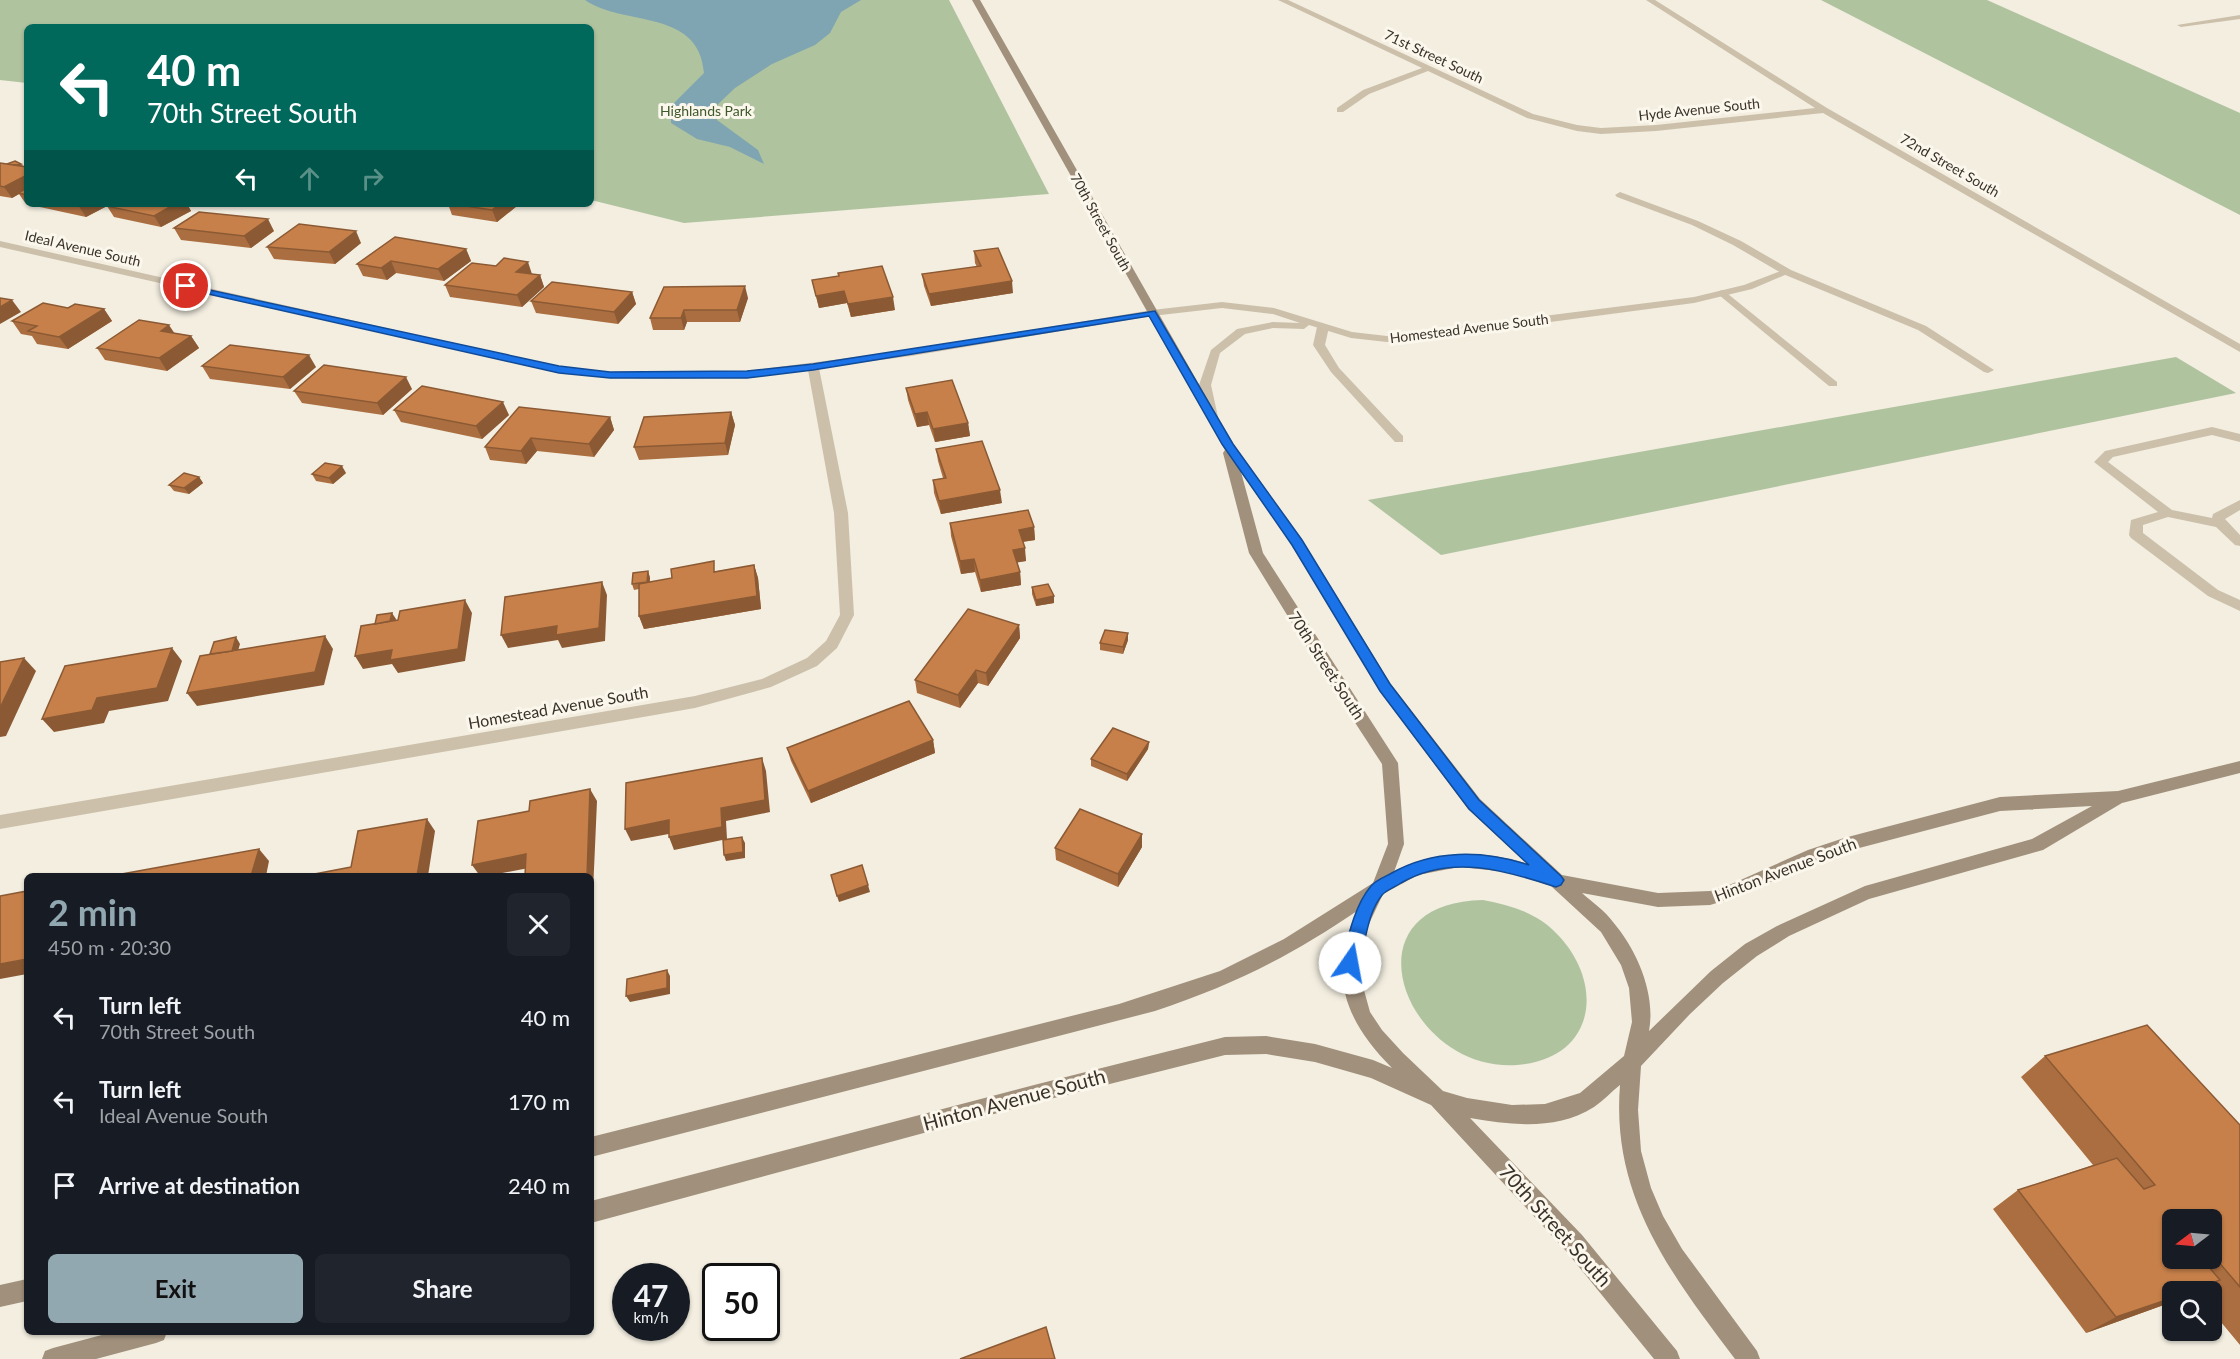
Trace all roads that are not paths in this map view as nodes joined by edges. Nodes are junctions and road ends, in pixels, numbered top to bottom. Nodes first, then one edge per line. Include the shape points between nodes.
1 (976, 0) edge
2 (1282, 0) edge
3 (1650, 0) edge
4 (2240, 17) edge
5 (2181, 24) dead end
6 (1430, 68) junction
7 (1340, 110) dead end
8 (1824, 110) junction
9 (1577, 128) joint
10 (1620, 195) dead end
11 (0, 244) edge
12 (1786, 272) junction
13 (1723, 293) junction
14 (1152, 313) junction
15 (1323, 327) junction
16 (2240, 349) edge
17 (813, 367) junction
18 (1988, 370) dead end
19 (1833, 384) dead end
20 (1212, 417) junction
21 (2240, 438) edge
22 (1399, 439) dead end
23 (1227, 444) junction
24 (2240, 504) edge
25 (2168, 513) junction
26 (2220, 524) junction
27 (2240, 542) edge
28 (2240, 606) edge
29 (2240, 767) edge
30 (2118, 798) junction
31 (0, 822) edge
32 (1556, 881) junction
33 (1378, 888) junction
34 (1632, 1063) junction
35 (1437, 1098) junction
36 (594, 1146) edge
37 (594, 1211) edge
38 (24, 1291) edge
39 (0, 1296) edge
40 (144, 1335) edge
41 (52, 1359) edge
42 (1669, 1359) edge
43 (1749, 1359) edge

1 - 14 main road, 70th Street South
2 - 6 street, 71st Street South
3 - 8 street, 72nd Street South
4 - 5 street
6 - 7 street via 1366,92
6 - 9 street, 71st Street South via 1530,116
8 - 9 street, Hyde Avenue South via 1656,128
8 - 16 street, 72nd Street South
10 - 12 street via 1695,223
11 - 17 street, Ideal Avenue South via 559,370 670,376
12 - 13 street, Homestead Avenue South
12 - 18 street via 1922,328
13 - 15 street, Homestead Avenue South via 1387,339
13 - 19 street
14 - 15 street, Homestead Avenue South via 1222,305 1274,311
14 - 17 street, Ideal Avenue South
14 - 20 main road, 70th Street South
15 - 20 street via 1273,325 1241,331 1215,352 1205,385
15 - 22 street via 1319,345 1335,370
17 - 31 street, Homestead Avenue South via 840,513 847,615 832,644 812,662 766,684 695,702
20 - 23 main road, 70th Street South
21 - 25 street via 2212,431 2109,454 2100,462
23 - 32 main road, 70th Street South via 1297,543 1391,696 1474,804
23 - 33 main road, 70th Street South via 1256,553 1390,763 1396,844
24 - 26 street via 2218,517
25 - 26 street
25 - 28 street via 2136,523 2136,535 2213,593
26 - 27 street
29 - 30 main road, Hinton Avenue South
30 - 32 main road, Hinton Avenue South via 2000,804 1844,845 1710,898 1658,900
30 - 34 main road, Hinton Avenue South via 2037,845 1864,893 1783,931 1717,977
32 - 33 main road, Hinton Avenue South via 1508,865 1459,860 1415,869
32 - 34 main road, 70th Street South via 1606,927 1629,962 1638,988 1641,1022
33 - 35 main road, 70th Street South via 1351,951 1355,995 1375,1036
33 - 36 main road via 1270,956 1173,997
34 - 35 main road, Hinton Avenue South via 1587,1100 1545,1114 1497,1113
34 - 43 main road via 1626,1109 1630,1150 1649,1213 1685,1273
35 - 37 main road, Hinton Avenue South via 1373,1069 1315,1053 1266,1045 1225,1046
35 - 42 main road, 70th Street South via 1574,1243
38 - 39 main road
40 - 41 main road

